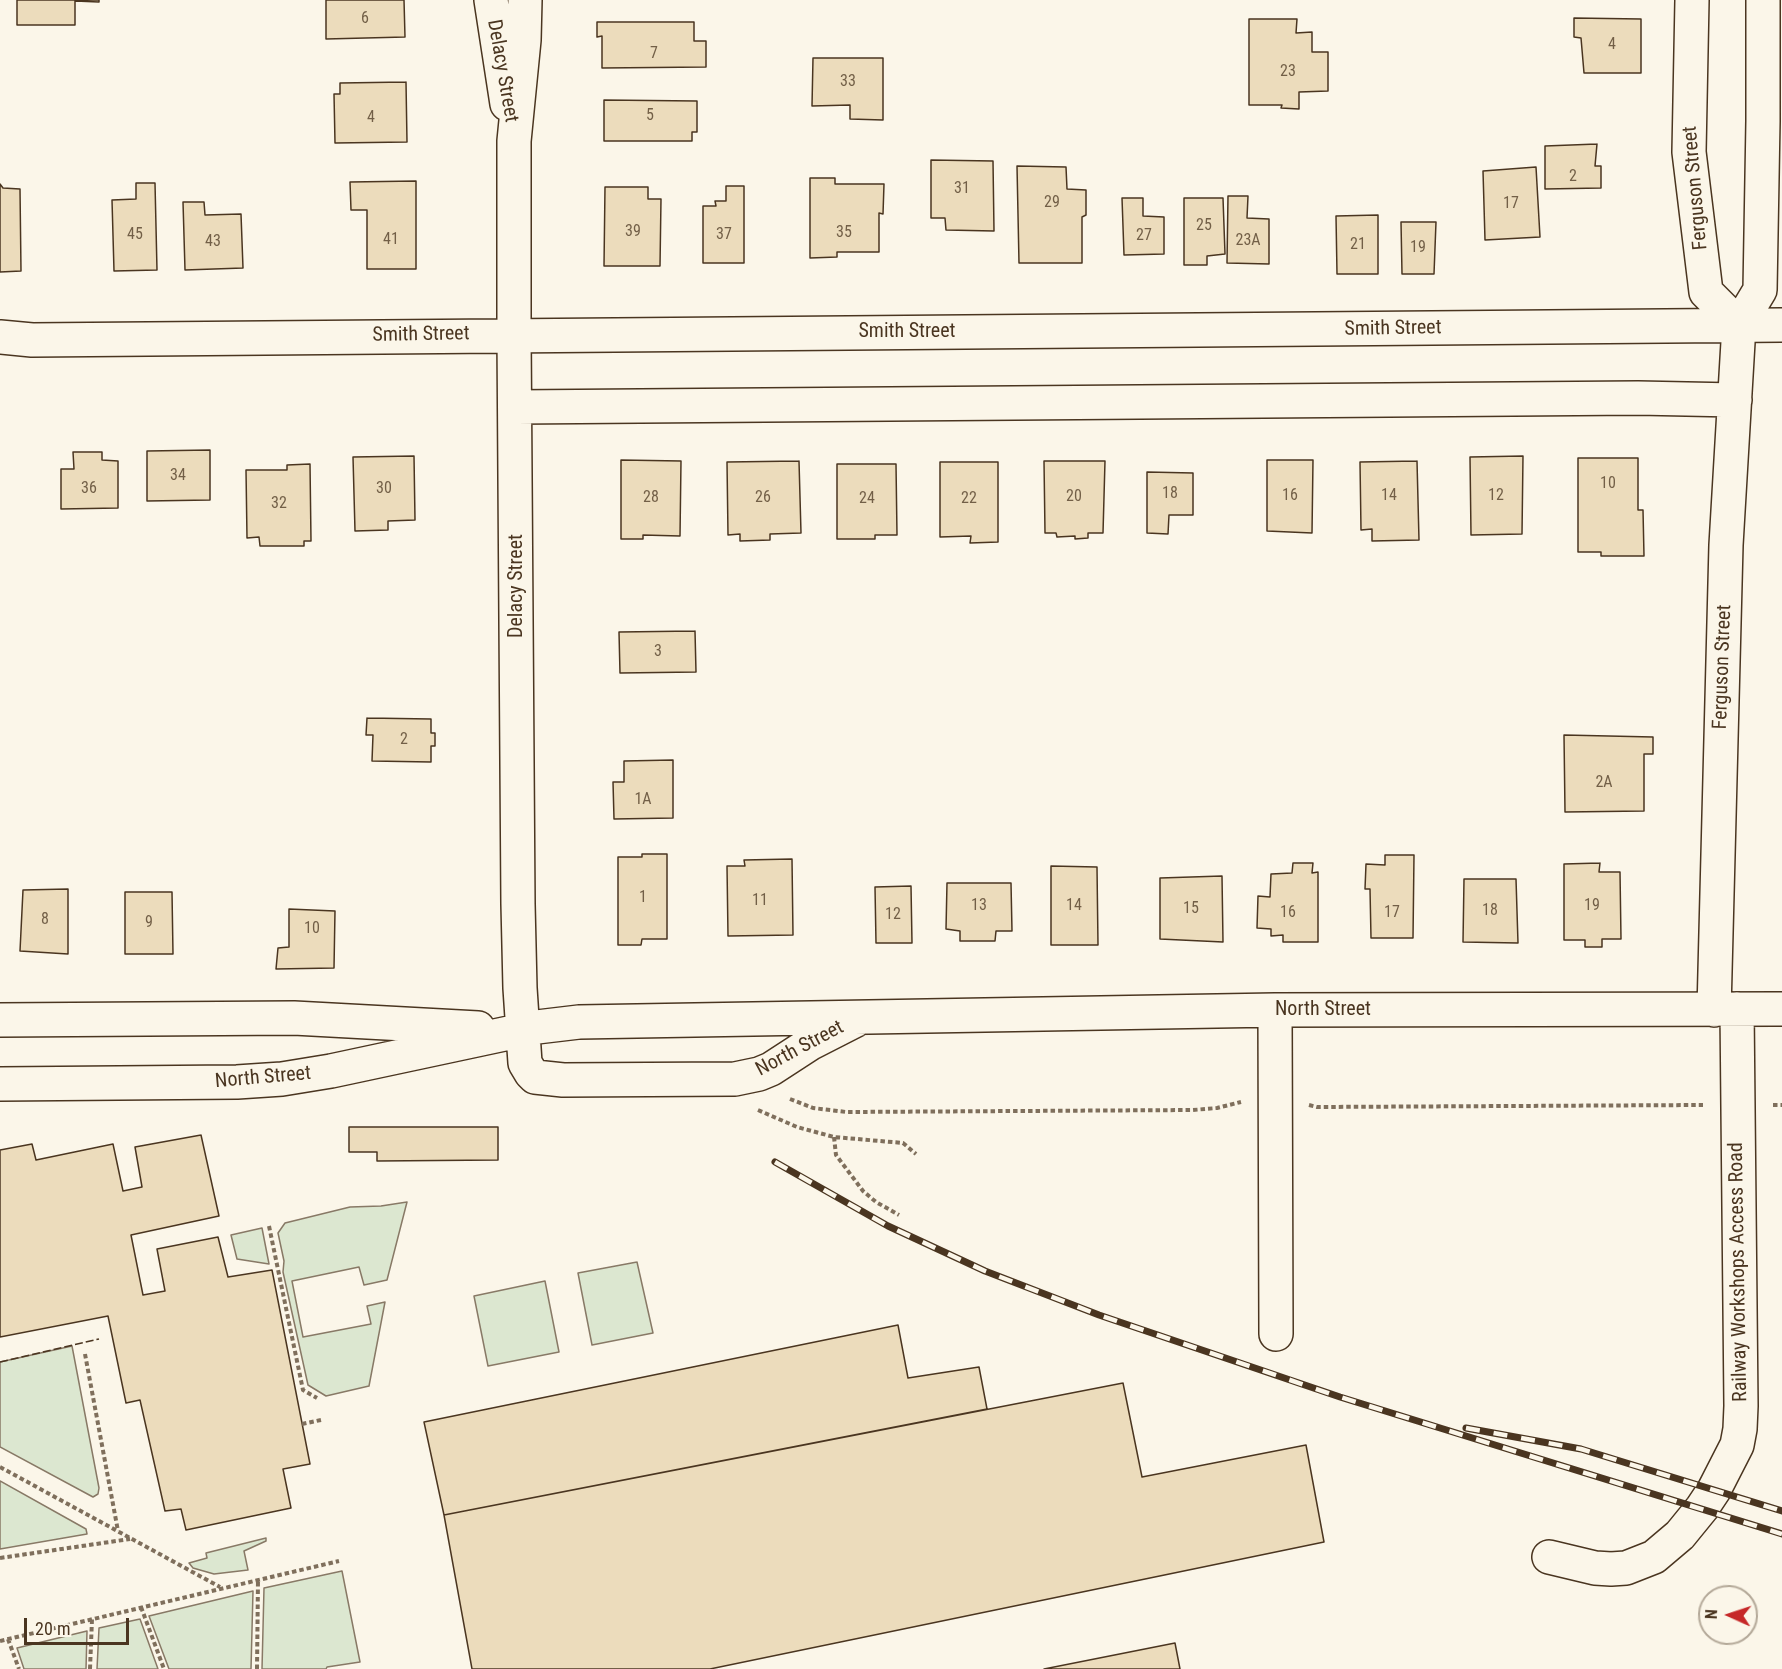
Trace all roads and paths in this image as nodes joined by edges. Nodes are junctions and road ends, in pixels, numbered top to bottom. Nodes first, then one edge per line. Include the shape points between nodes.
1 (491, 0) edge
2 (525, 0) edge
3 (1692, 0) edge
4 (1763, 0) edge
5 (514, 141) junction
6 (1782, 325) edge
7 (1739, 326) junction
8 (514, 334) junction
9 (0, 337) edge
10 (32, 340) junction
11 (0, 348) edge
12 (1735, 400) junction
13 (516, 407) junction
14 (1726, 1009) junction
15 (1782, 1009) edge
16 (1275, 1010) junction
17 (863, 1017) junction
18 (0, 1020) edge
19 (522, 1030) junction
20 (0, 1084) edge
21 (781, 1095) dead end
22 (1250, 1098) dead end
23 (1305, 1103) dead end
24 (1704, 1105) dead end
25 (751, 1107) dead end
26 (834, 1137) junction
27 (916, 1154) dead end
28 (899, 1215) dead end
29 (269, 1226) dead end
30 (1276, 1335) dead end
31 (85, 1354) dead end
32 (317, 1398) dead end
33 (321, 1420) dead end
34 (302, 1424) dead end
35 (0, 1467) edge
36 (118, 1532) junction
37 (131, 1539) junction
38 (1549, 1557) dead end
39 (0, 1558) edge
40 (339, 1561) dead end
41 (258, 1580) junction
42 (221, 1588) junction
43 (141, 1607) junction
44 (92, 1619) junction
45 (8, 1639) junction
46 (0, 1641) edge
47 (19, 1669) edge
48 (90, 1669) edge
49 (164, 1669) edge
50 (257, 1669) edge

1 - 5 street, Delacy Street
2 - 5 street, Delacy Street
3 - 7 street, Ferguson Street via 1689,152 1706,292
4 - 7 street, Ferguson Street via 1760,290
5 - 8 street, Delacy Street
6 - 7 street, Smith Street
7 - 8 street, Smith Street
7 - 12 street, Ferguson Street
8 - 10 street, Smith Street
8 - 13 street, Delacy Street
9 - 10 street, Smith Street
10 - 11 street, Smith Street
12 - 13 street
12 - 14 street, Ferguson Street via 1726,557
13 - 19 street, Delacy Street
14 - 15 street, North Street
14 - 16 street, North Street
14 - 38 street, Railway Workshops Access Road via 1741,1420 1737,1445 1714,1490 1680,1535 1654,1557 1626,1568 1595,1568
16 - 17 street, North Street
16 - 30 street
17 - 19 street, North Street via 579,1022
17 - 19 street, North Street via 771,1069 735,1079 541,1078 531,1073 525,1063
18 - 19 street, North Street via 294,1018
19 - 20 street, North Street via 282,1079
21 - 22 path via 813,1108 846,1112 1193,1110
23 - 24 path via 1317,1107
25 - 26 path via 797,1127
26 - 27 path via 903,1143
26 - 28 path via 836,1155 863,1191
29 - 32 path via 303,1390
31 - 36 path
33 - 34 path
35 - 36 path
36 - 37 path
37 - 39 path
37 - 42 path
40 - 41 path
41 - 42 path
41 - 50 path
42 - 43 path
43 - 44 path
43 - 49 path
44 - 45 path
44 - 48 path
45 - 46 path
45 - 47 path

